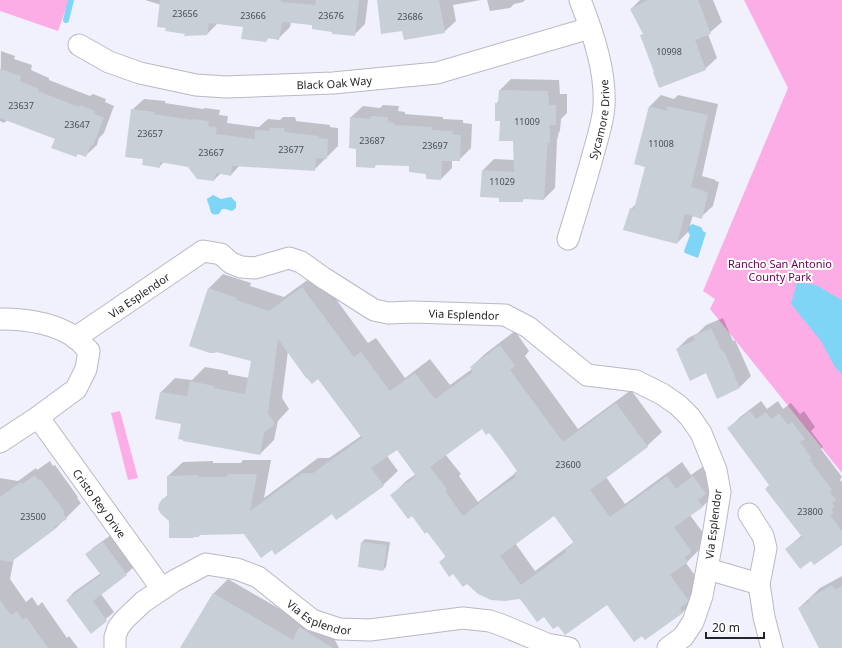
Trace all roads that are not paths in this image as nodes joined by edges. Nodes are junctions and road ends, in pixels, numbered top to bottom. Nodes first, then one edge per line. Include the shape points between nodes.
1 (580, 0) edge
2 (590, 28) junction
3 (79, 45) dead end
4 (568, 239) dead end
5 (0, 319) edge
6 (75, 338) junction
7 (38, 417) junction
8 (0, 442) edge
9 (749, 514) dead end
10 (708, 569) junction
11 (759, 584) junction
12 (162, 589) junction
13 (547, 646) edge
14 (114, 648) edge
15 (569, 648) edge
16 (668, 648) edge
17 (772, 648) edge

1 - 2 street, Sycamore Drive
2 - 3 street, Black Oak Way via 437,73 333,83 226,87 196,85 140,73 109,62
2 - 4 street, Sycamore Drive via 600,65 604,107 597,143
5 - 6 street via 20,319 51,326
6 - 7 street via 89,352 86,369 76,389
6 - 10 street, Via Esplendor via 203,251 221,254 231,263 241,267 255,268 288,258 301,262 374,310 388,314 420,312 505,315 528,327 587,375 636,381 662,394 690,417 708,449 716,470 720,492
7 - 8 street
7 - 12 street, Cristo Rey Drive
9 - 11 street via 763,536 766,548
10 - 11 street
10 - 16 street, Via Esplendor via 693,622 683,637
11 - 17 street
12 - 13 street, Via Esplendor via 206,564 237,569 258,577 312,620 339,629 370,630 463,618 490,621
12 - 14 street, Via Esplendor via 124,620 118,628
13 - 15 street, Via Esplendor

